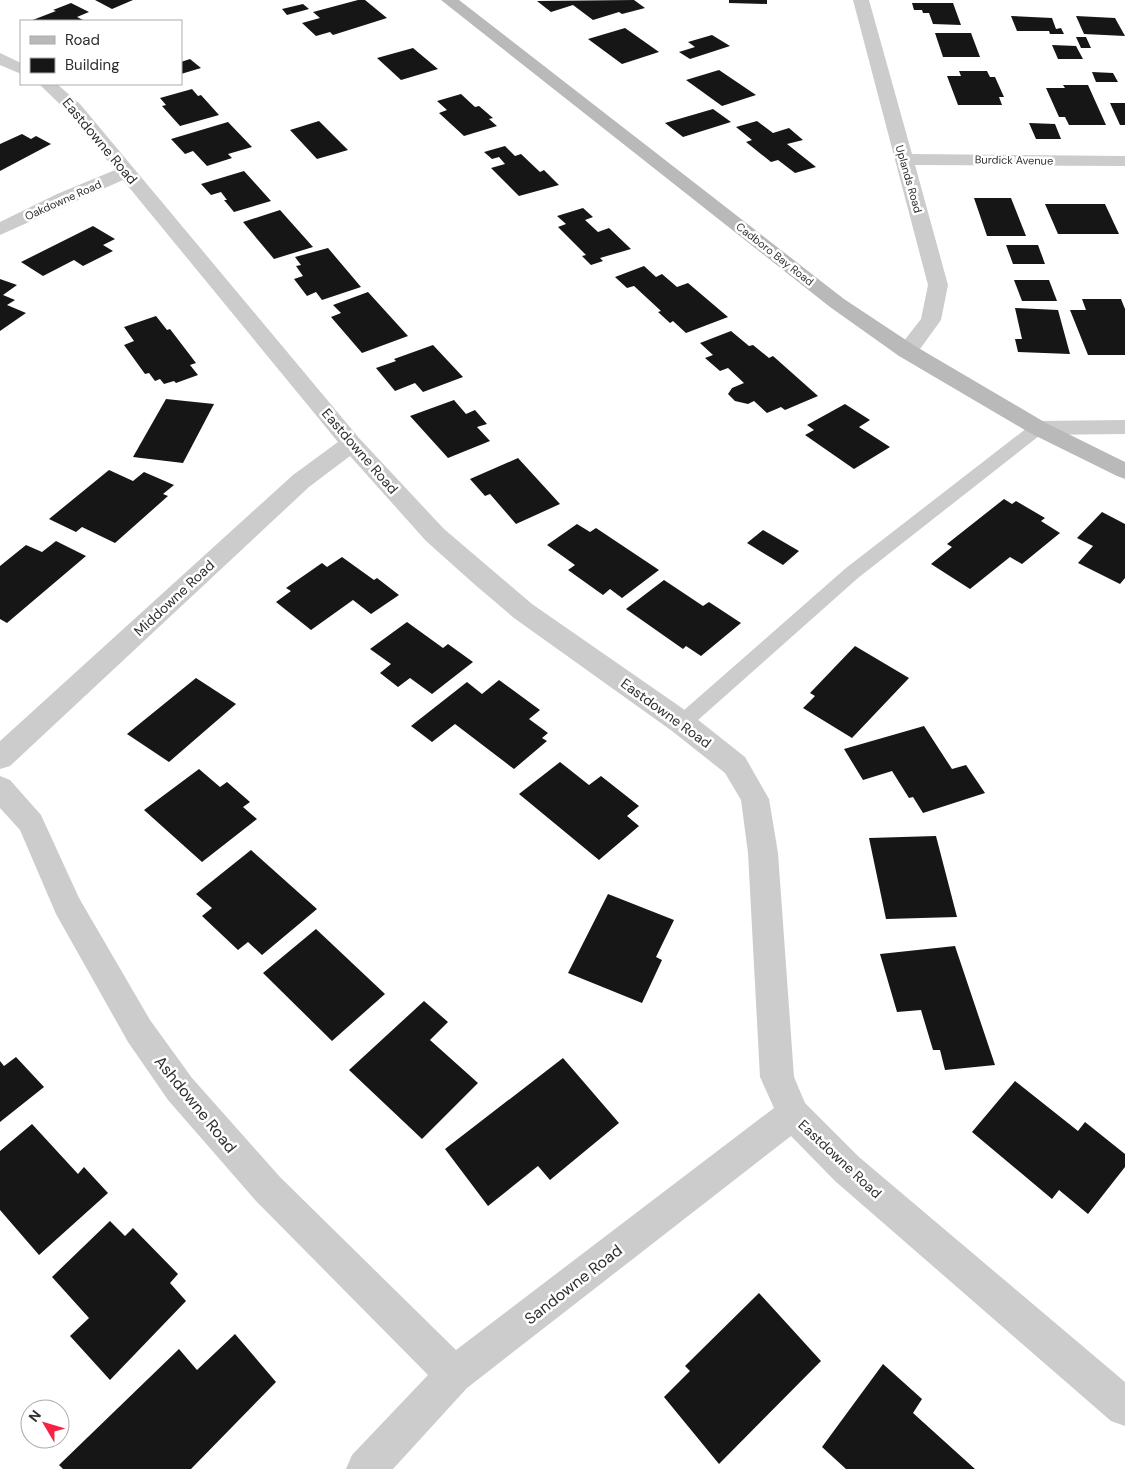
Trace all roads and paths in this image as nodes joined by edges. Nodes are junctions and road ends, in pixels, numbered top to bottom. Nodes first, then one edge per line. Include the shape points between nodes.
1 (449, 0) edge
2 (861, 0) edge
3 (0, 58) edge
4 (20, 68) edge
5 (48, 85) edge
6 (903, 159) junction
7 (1125, 161) edge
8 (126, 172) junction
9 (0, 229) edge
10 (906, 351) junction
11 (1125, 427) edge
12 (1038, 428) junction
13 (351, 443) junction
14 (1125, 471) edge
15 (682, 723) junction
16 (0, 758) edge
17 (0, 788) edge
18 (793, 1114) junction
19 (454, 1376) junction
20 (1125, 1407) edge
21 (366, 1469) edge

1 - 10 main road, Cadboro Bay Road via 837,303
2 - 6 street, Uplands Road
3 - 4 street
5 - 8 street, Eastdowne Road via 74,108
6 - 7 street, Burdick Avenue
6 - 10 street, Uplands Road via 938,285 930,320
8 - 9 street, Oakdowne Road
8 - 13 street, Eastdowne Road
10 - 12 main road, Cadboro Bay Road
11 - 12 street
12 - 14 main road, Cadboro Bay Road
12 - 15 lane via 852,573
13 - 15 street, Eastdowne Road via 435,536 482,577 523,611
13 - 16 street, Middowne Road via 301,481
15 - 18 street, Eastdowne Road via 735,765 755,799 763,853 777,1077
17 - 19 street, Ashdowne Road via 31,823 67,906 139,1031 180,1089 268,1189
18 - 19 street, Sandowne Road
18 - 20 street, Eastdowne Road via 847,1170
19 - 21 street, Sandowne Road

